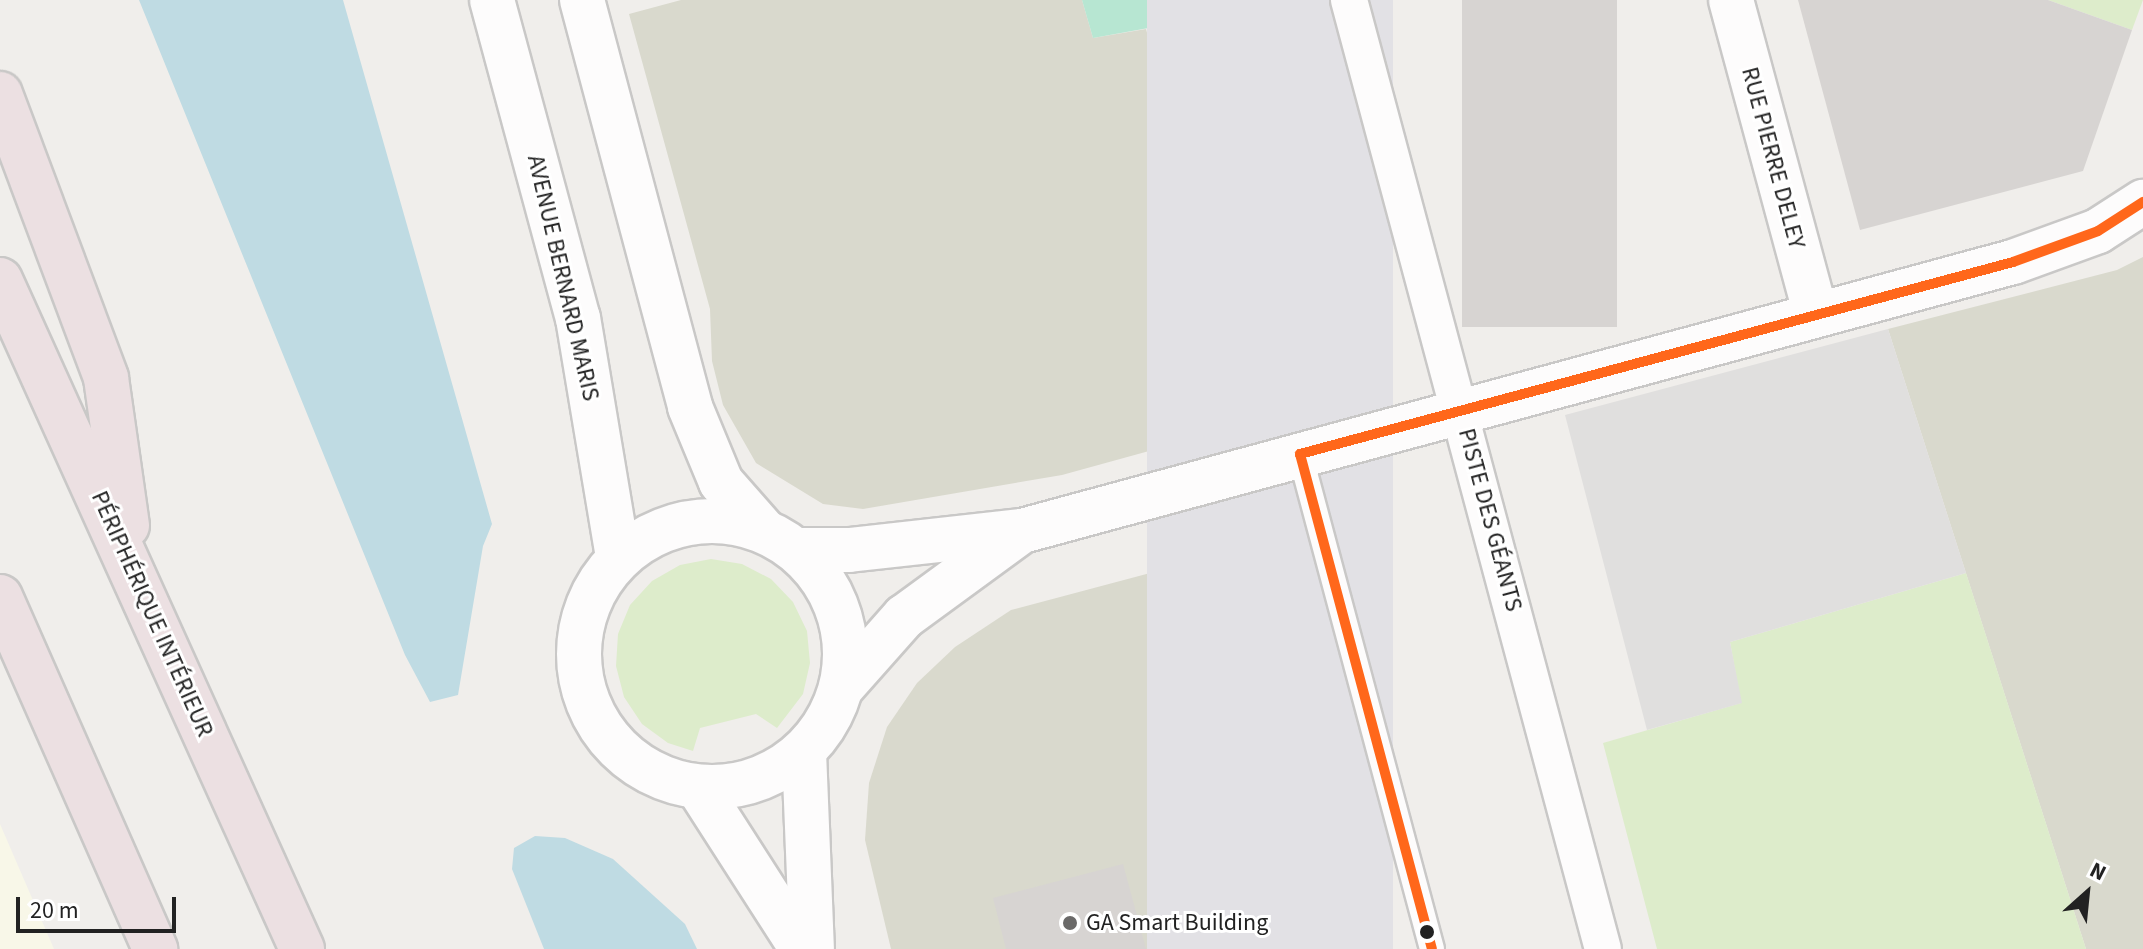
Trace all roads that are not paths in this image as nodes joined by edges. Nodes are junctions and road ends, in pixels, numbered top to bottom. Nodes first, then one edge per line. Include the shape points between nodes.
1 (492, 0) edge
2 (582, 0) edge
3 (1349, 0) edge
4 (1731, 0) edge
5 (0, 94) edge
6 (2143, 202) edge
7 (0, 280) edge
8 (1816, 315) junction
9 (1461, 411) junction
10 (1300, 454) junction
11 (1022, 531) junction
12 (780, 540) junction
13 (618, 558) junction
14 (134, 573) junction
15 (0, 597) edge
16 (842, 687) junction
17 (804, 752) junction
18 (698, 787) junction
19 (155, 949) edge
20 (302, 949) edge
21 (802, 949) edge
22 (812, 949) edge
23 (1432, 949) edge
24 (1603, 949) edge

1 - 13 street, AVENUE BERNARD MARIS via 578,318
2 - 12 street via 690,407 721,482
3 - 9 street, PISTE DES GÉANTS
4 - 8 street, RUE PIERRE DELEY
5 - 14 highway via 106,378
6 - 8 street via 2068,245
7 - 14 highway, PÉRIPHÉRIQUE INTÉRIEUR
8 - 9 street
9 - 10 street
9 - 24 street, PISTE DES GÉANTS
10 - 11 street
10 - 23 lane
11 - 12 street via 849,550
11 - 16 street via 904,617
12 - 13 street via 725,521 686,523 649,536
12 - 16 street via 822,578 839,612 846,650
13 - 18 street via 595,589 581,624 578,662 585,698 603,732 629,759 662,778
14 - 20 highway, PÉRIPHÉRIQUE INTÉRIEUR
15 - 19 highway
16 - 17 street via 828,722
17 - 18 street via 755,781
17 - 22 street
18 - 21 street

